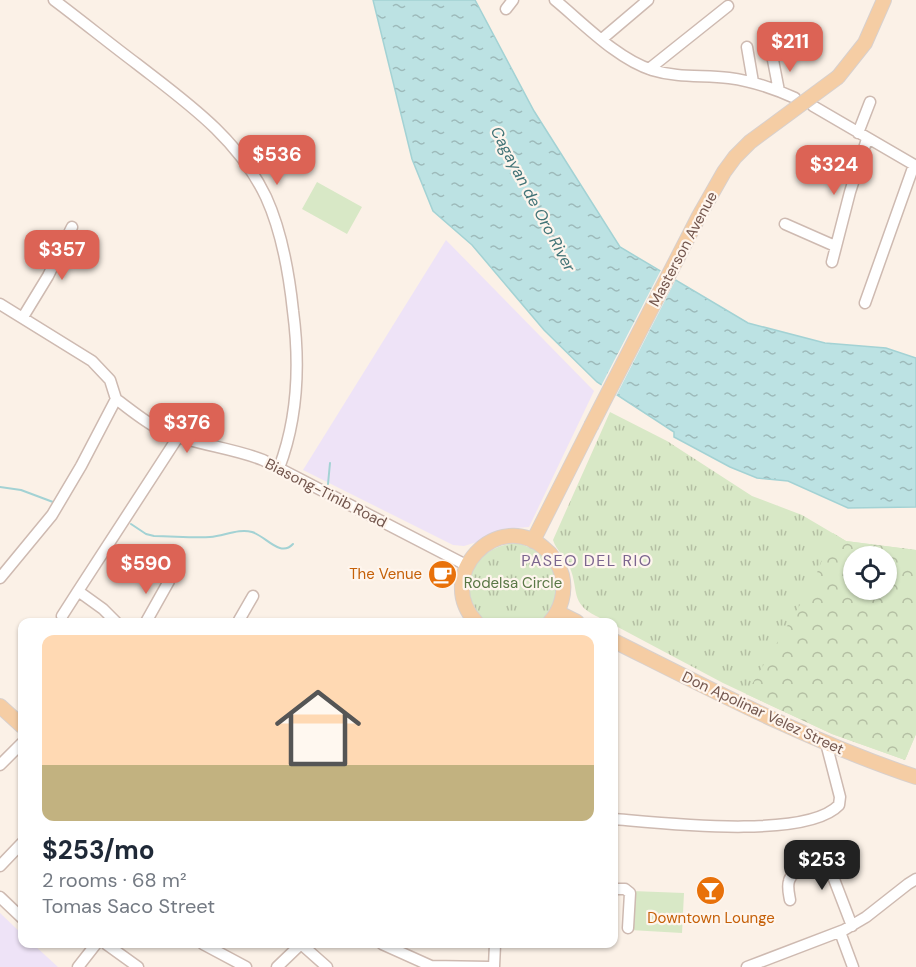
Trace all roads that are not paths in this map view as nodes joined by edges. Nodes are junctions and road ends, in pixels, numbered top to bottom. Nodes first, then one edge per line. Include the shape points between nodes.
1 (54, 0) edge
2 (555, 0) edge
3 (648, 0) edge
4 (884, 0) edge
5 (728, 6) dead end
6 (602, 39) junction
7 (747, 47) dead end
8 (773, 60) dead end
9 (649, 69) junction
10 (753, 82) junction
11 (779, 91) junction
12 (795, 98) dead end
13 (870, 102) dead end
14 (813, 106) dead end
15 (863, 136) junction
16 (915, 165) edge
17 (785, 224) dead end
18 (72, 227) dead end
19 (835, 246) junction
20 (832, 262) dead end
21 (865, 303) dead end
22 (0, 304) edge
23 (23, 317) junction
24 (116, 399) junction
25 (178, 437) junction
26 (279, 468) junction
27 (533, 541) junction
28 (466, 565) junction
29 (0, 578) edge
30 (169, 581) dead end
31 (78, 591) junction
32 (253, 596) dead end
33 (62, 616) dead end
34 (553, 617) edge
35 (112, 618) edge
36 (148, 618) edge
37 (240, 618) edge
38 (472, 618) edge
39 (618, 643) edge
40 (0, 706) edge
41 (18, 722) edge
42 (826, 743) junction
43 (18, 747) edge
44 (0, 765) edge
45 (916, 777) edge
46 (618, 819) edge
47 (18, 847) edge
48 (0, 866) edge
49 (916, 879) edge
50 (618, 889) edge
51 (0, 897) edge
52 (790, 900) dead end
53 (18, 914) edge
54 (852, 926) junction
55 (628, 928) dead end
56 (840, 932) junction
57 (93, 948) edge
58 (112, 948) edge
59 (210, 948) edge
60 (297, 948) edge
61 (306, 948) edge
62 (391, 948) edge
63 (495, 948) edge
64 (431, 966) edge
65 (78, 967) edge
66 (138, 967) edge
67 (246, 967) edge
68 (277, 967) edge
69 (327, 967) edge
70 (479, 967) edge
71 (489, 967) edge
72 (494, 967) edge
73 (747, 967) edge
74 (853, 967) edge

1 - 26 street via 204,116 238,152 264,194 275,220 288,278 298,368 293,419
2 - 6 street
3 - 6 street
4 - 27 main road, Masterson Avenue, bridge via 865,43 838,77 750,142 724,172
5 - 9 street
6 - 9 street
7 - 10 street
8 - 11 street
9 - 10 street via 683,77
10 - 11 street
11 - 12 street
13 - 15 street
14 - 15 street
15 - 16 street
15 - 19 street
16 - 21 street
17 - 19 street
18 - 23 street
19 - 20 street
22 - 23 street
23 - 24 street via 92,361 110,380
24 - 25 street, Biasong-Tinib Road via 153,426
24 - 29 street via 52,515
25 - 26 street, Biasong-Tinib Road via 234,449
25 - 31 street
26 - 28 street, Biasong-Tinib Road
27 - 28 main road via 510,536 495,540 481,547
27 - 34 main road via 551,554 561,574 562,596
28 - 38 main road via 461,582 463,599
30 - 36 street
31 - 33 street
31 - 35 street
32 - 37 street
39 - 42 main road, Don Apolinar Velez Street
40 - 41 main road
42 - 45 main road, Don Apolinar Velez Street
42 - 46 street via 840,797 839,805 827,815 801,823 762,827
43 - 44 street
47 - 48 street
49 - 54 street
50 - 55 street via 630,893
51 - 53 street
52 - 54 street via 791,876 827,861
54 - 56 street
56 - 73 street
56 - 74 street
57 - 65 street
58 - 66 street
59 - 67 street
60 - 68 street
61 - 69 street
62 - 64 street
63 - 72 street
64 - 70 street
70 - 71 street

